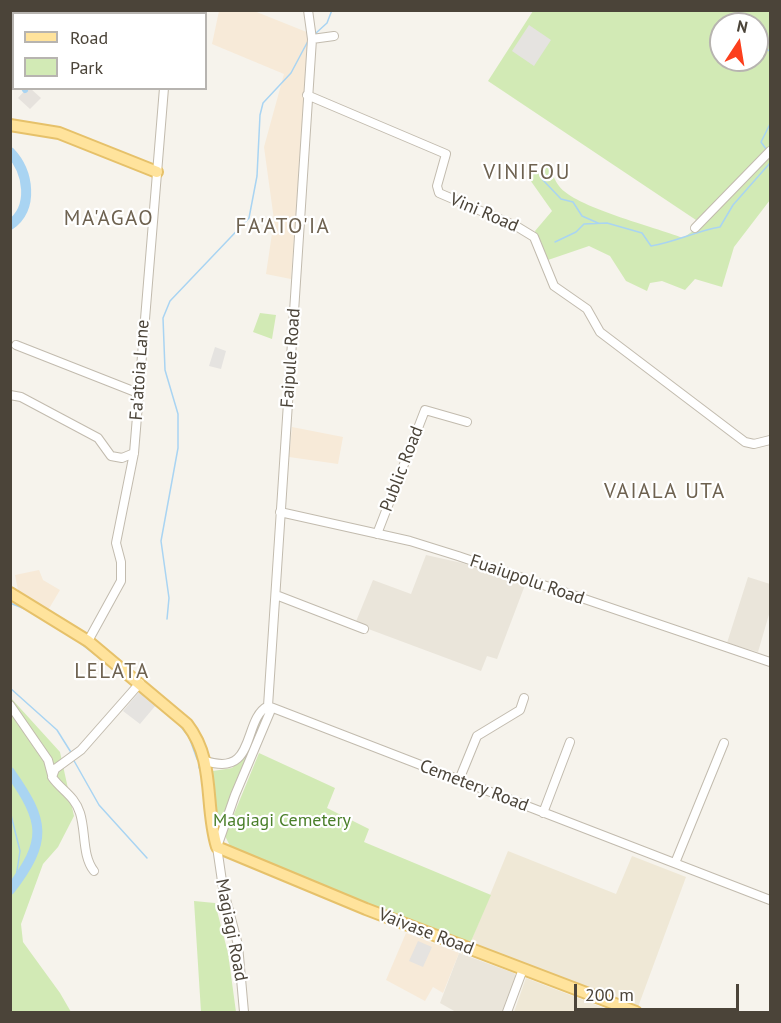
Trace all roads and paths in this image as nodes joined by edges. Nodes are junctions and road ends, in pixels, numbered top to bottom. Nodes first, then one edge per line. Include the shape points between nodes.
1 (308, 10) edge
2 (334, 36) dead end
3 (312, 39) junction
4 (164, 90) edge
5 (307, 95) junction
6 (13, 125) edge
7 (771, 151) edge
8 (157, 172) junction
9 (695, 228) dead end
10 (16, 345) dead end
11 (138, 393) junction
12 (10, 395) edge
13 (467, 422) dead end
14 (771, 440) edge
15 (134, 453) junction
16 (279, 513) junction
17 (377, 534) junction
18 (10, 593) edge
19 (276, 595) junction
20 (364, 629) dead end
21 (88, 641) junction
22 (771, 662) edge
23 (140, 683) junction
24 (524, 698) dead end
25 (10, 705) edge
26 (268, 706) junction
27 (570, 742) dead end
28 (724, 743) dead end
29 (206, 761) junction
30 (52, 777) junction
31 (459, 780) junction
32 (543, 813) junction
33 (217, 847) junction
34 (675, 863) junction
35 (94, 871) dead end
36 (771, 900) edge
37 (523, 969) junction
38 (244, 1012) edge
39 (507, 1012) edge
40 (636, 1012) edge

1 - 3 street, Faipule Road
2 - 3 street
3 - 5 street, Faipule Road
4 - 8 street, Fa'atoia Lane
5 - 14 street, Vini Road via 446,154 437,186 439,193 534,237 554,286 587,309 600,332 745,442
5 - 16 street, Faipule Road
6 - 8 main road via 59,133
7 - 9 street
8 - 11 street, Fa'atoia Lane
10 - 11 street
11 - 15 street, Fa'atoia Lane
12 - 15 street via 21,397 98,438 111,456 122,458
13 - 17 street, Public Road via 424,411
15 - 21 street, Fa'atoia Lane via 116,543 122,562 121,581
16 - 17 street, Fuaiupolu Road
16 - 19 street, Faipule Road
17 - 22 street, Fuaiupolu Road via 458,556
18 - 21 main road
19 - 20 street
19 - 26 street, Faipule Road
21 - 23 main road
23 - 29 main road via 187,724
23 - 30 street via 81,750 55,769
24 - 31 street via 520,711 477,736
25 - 30 street via 48,760
26 - 29 street via 261,711 235,761 223,765
26 - 31 street, Cemetery Road
26 - 33 street, Faipule Road via 270,712
27 - 32 street
28 - 34 street
29 - 33 main road
30 - 35 street via 74,798 88,863
31 - 32 street, Cemetery Road
32 - 34 street, Cemetery Road
33 - 37 main road, Vaivase Road
33 - 38 street, Magiagi Road via 238,945
34 - 36 street, Cemetery Road
37 - 39 street
37 - 40 main road, Vaivase Road

